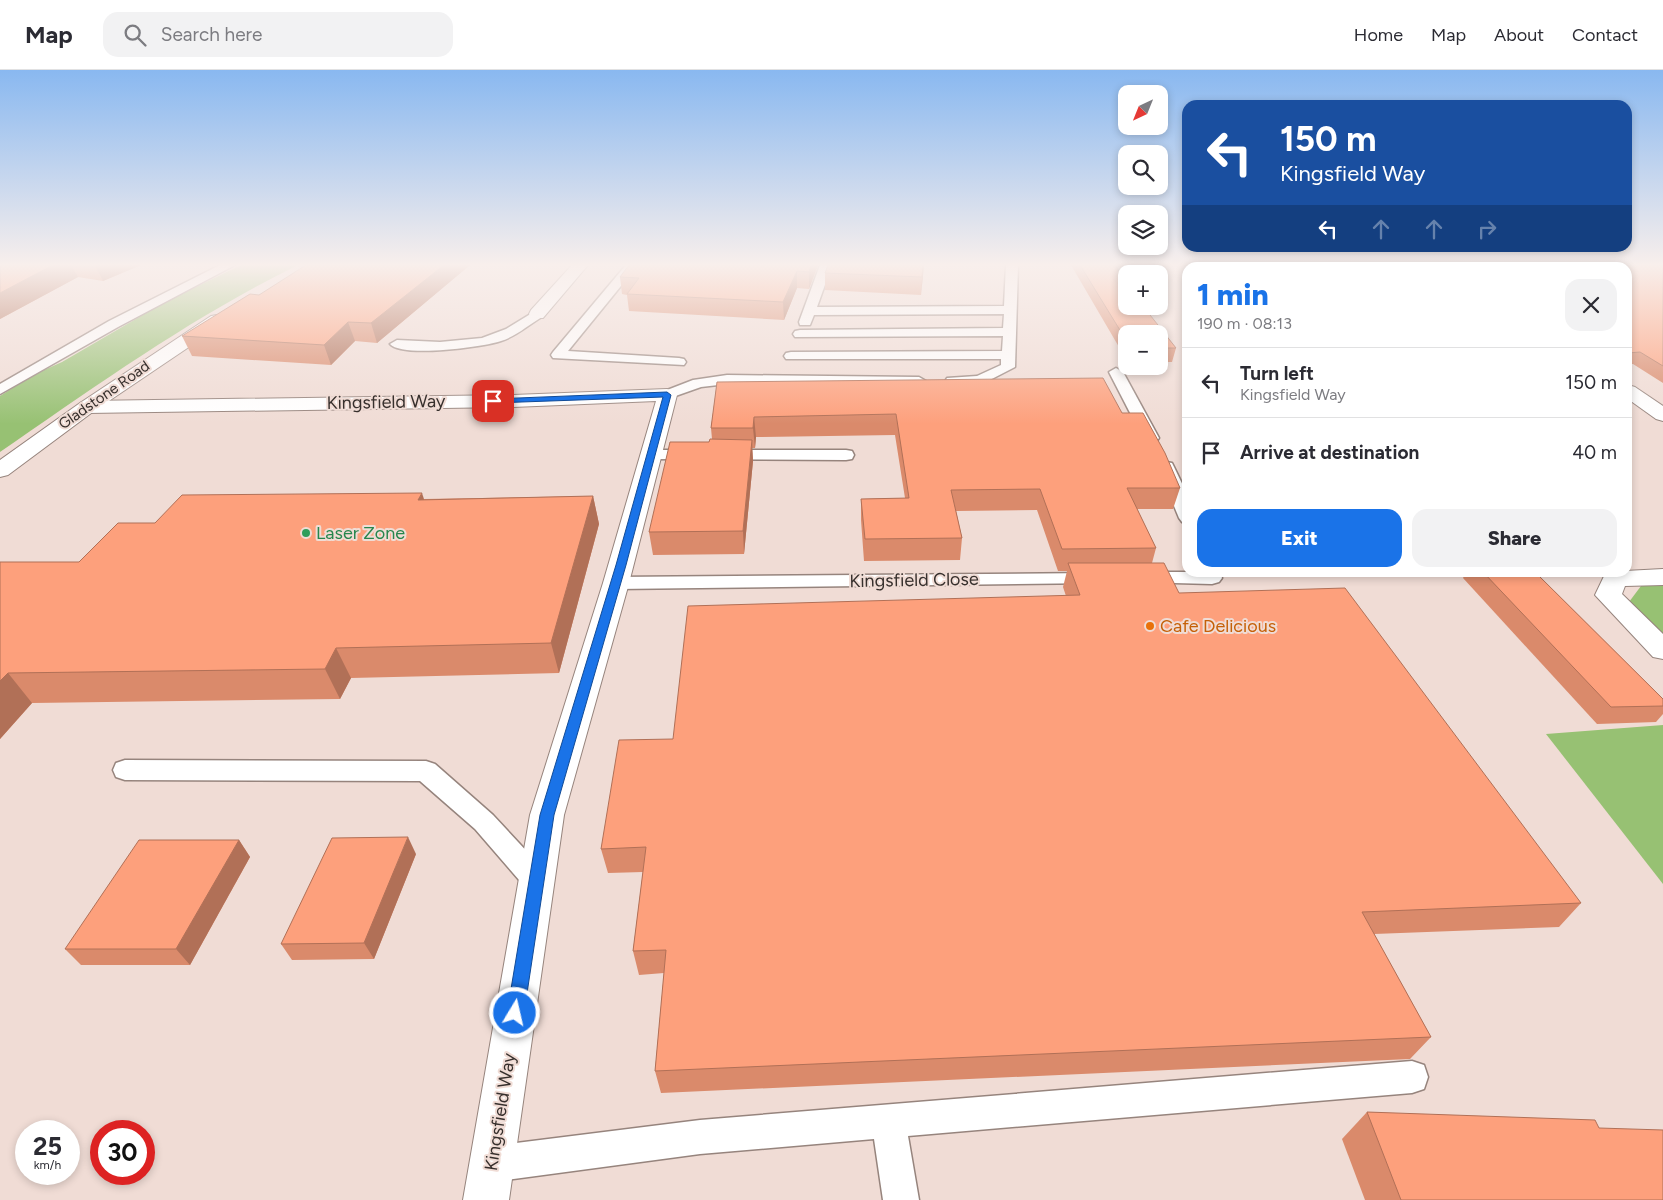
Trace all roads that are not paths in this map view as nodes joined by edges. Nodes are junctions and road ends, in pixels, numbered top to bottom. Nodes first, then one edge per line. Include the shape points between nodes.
1 (125, 318) edge
2 (221, 318) edge
3 (531, 318) edge
4 (589, 318) edge
5 (806, 318) edge
6 (1010, 318) edge
7 (1009, 332) junction
8 (800, 334) junction
9 (397, 344) dead end
10 (1009, 355) junction
11 (792, 356) junction
12 (679, 362) dead end
13 (1116, 372) dead end
14 (782, 381) junction
15 (0, 390) edge
16 (667, 395) junction
17 (1637, 404) edge
18 (87, 407) junction
19 (1663, 415) edge
20 (652, 455) junction
21 (846, 455) dead end
22 (0, 470) edge
23 (1182, 504) edge
24 (1182, 576) edge
25 (1663, 577) edge
26 (616, 583) junction
27 (1663, 650) edge
28 (125, 770) dead end
29 (536, 880) junction
30 (1412, 1077) dead end
31 (889, 1122) junction
32 (492, 1164) junction
33 (486, 1200) edge
34 (901, 1200) edge

1 - 15 lane
2 - 18 street, Gladstone Road
3 - 9 lane via 511,332 484,342 424,346
4 - 12 lane via 558,355
5 - 8 lane
6 - 7 lane
7 - 8 lane
7 - 10 lane
8 - 11 lane
10 - 11 lane
10 - 14 lane via 1008,367 979,380
11 - 14 lane
13 - 23 lane
14 - 16 lane via 710,379
16 - 18 street, Kingsfield Way via 513,401
16 - 20 street, Kingsfield Way
17 - 19 street
18 - 22 street, Gladstone Road
20 - 21 lane
20 - 26 street, Kingsfield Way
24 - 26 lane, Kingsfield Close
25 - 27 street via 1615,578 1608,596
26 - 29 street, Kingsfield Way via 547,815
28 - 29 lane via 426,771 484,822
29 - 32 street, Kingsfield Way
30 - 31 lane
31 - 32 lane via 700,1137
31 - 34 lane
32 - 33 street, Kingsfield Way

